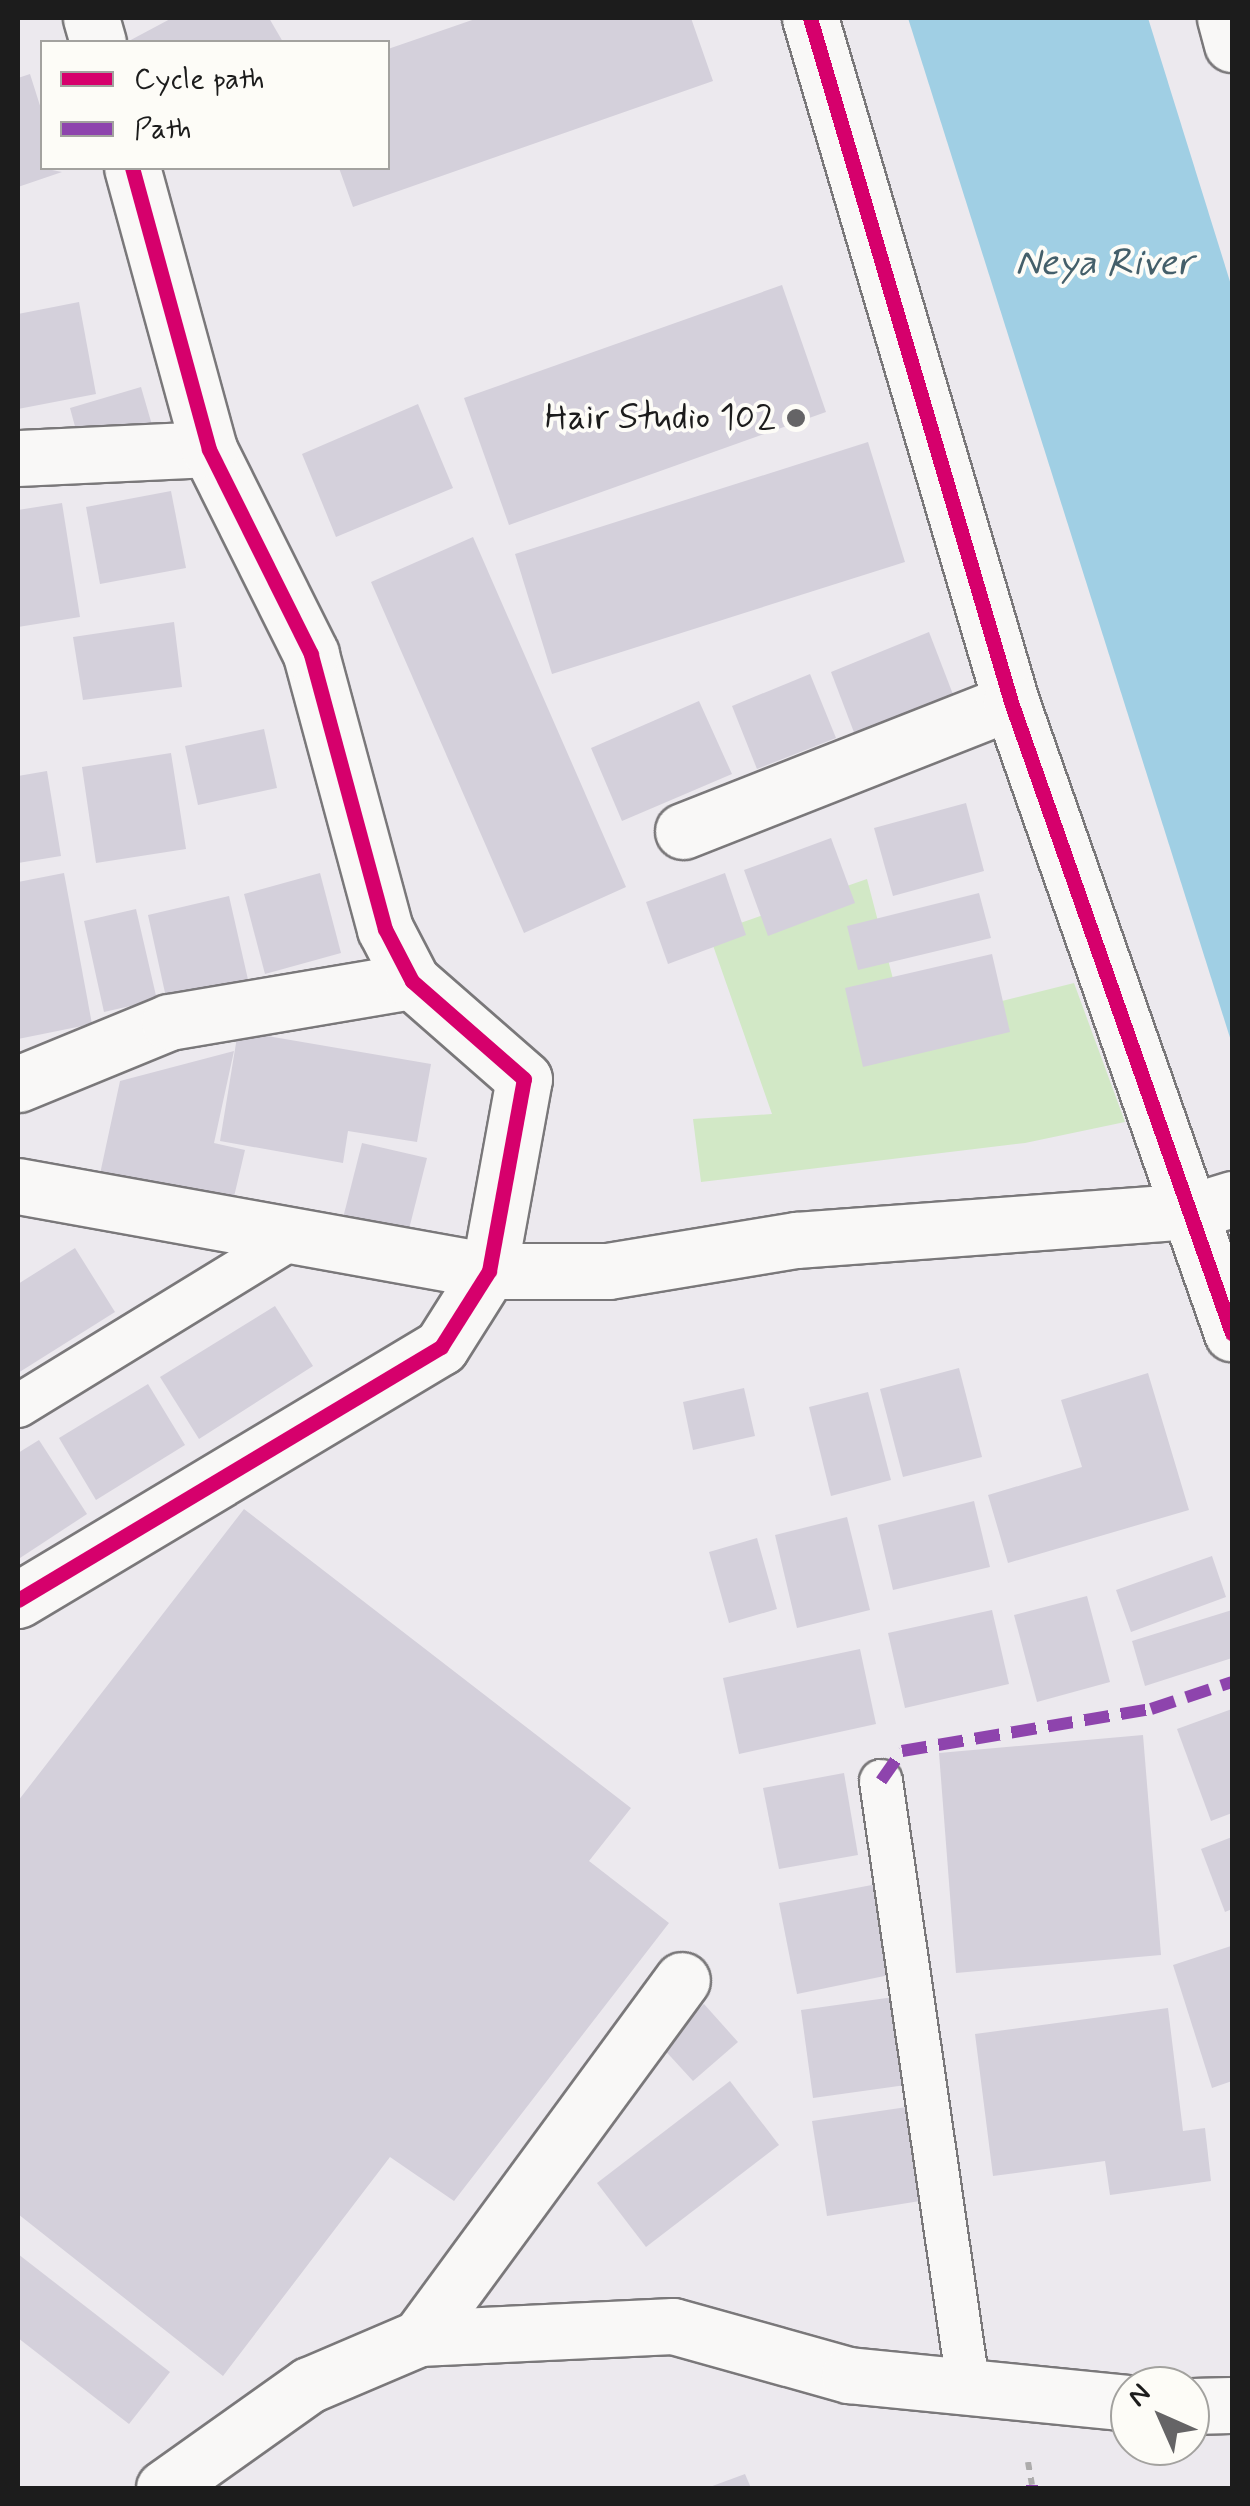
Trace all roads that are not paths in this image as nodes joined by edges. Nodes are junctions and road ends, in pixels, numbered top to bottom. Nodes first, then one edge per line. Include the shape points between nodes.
1 (810, 18) edge
2 (1225, 18) edge
3 (1232, 44) edge
4 (133, 170) edge
5 (209, 450) junction
6 (18, 458) edge
7 (1010, 702) junction
8 (683, 830) dead end
9 (412, 981) junction
10 (18, 1084) edge
11 (18, 1186) edge
12 (1213, 1205) edge
13 (294, 1237) junction
14 (489, 1272) junction
15 (1232, 1332) edge
16 (18, 1406) edge
17 (18, 1600) edge
18 (881, 1782) dead end
19 (682, 1980) dead end
20 (420, 2338) junction
21 (969, 2391) junction
22 (1110, 2401) edge
23 (164, 2488) edge

1 - 7 street
2 - 3 street
4 - 5 street
5 - 6 street
5 - 9 street via 311,654 385,929
7 - 8 street
7 - 12 street
9 - 10 street via 169,1022
9 - 14 street via 524,1080
11 - 13 street
12 - 14 street via 796,1240 608,1271
12 - 15 street
13 - 14 street
13 - 16 lane
14 - 17 street via 441,1347
18 - 21 lane
19 - 20 street
20 - 21 street via 673,2326 849,2375
20 - 23 street via 309,2385
21 - 22 street

